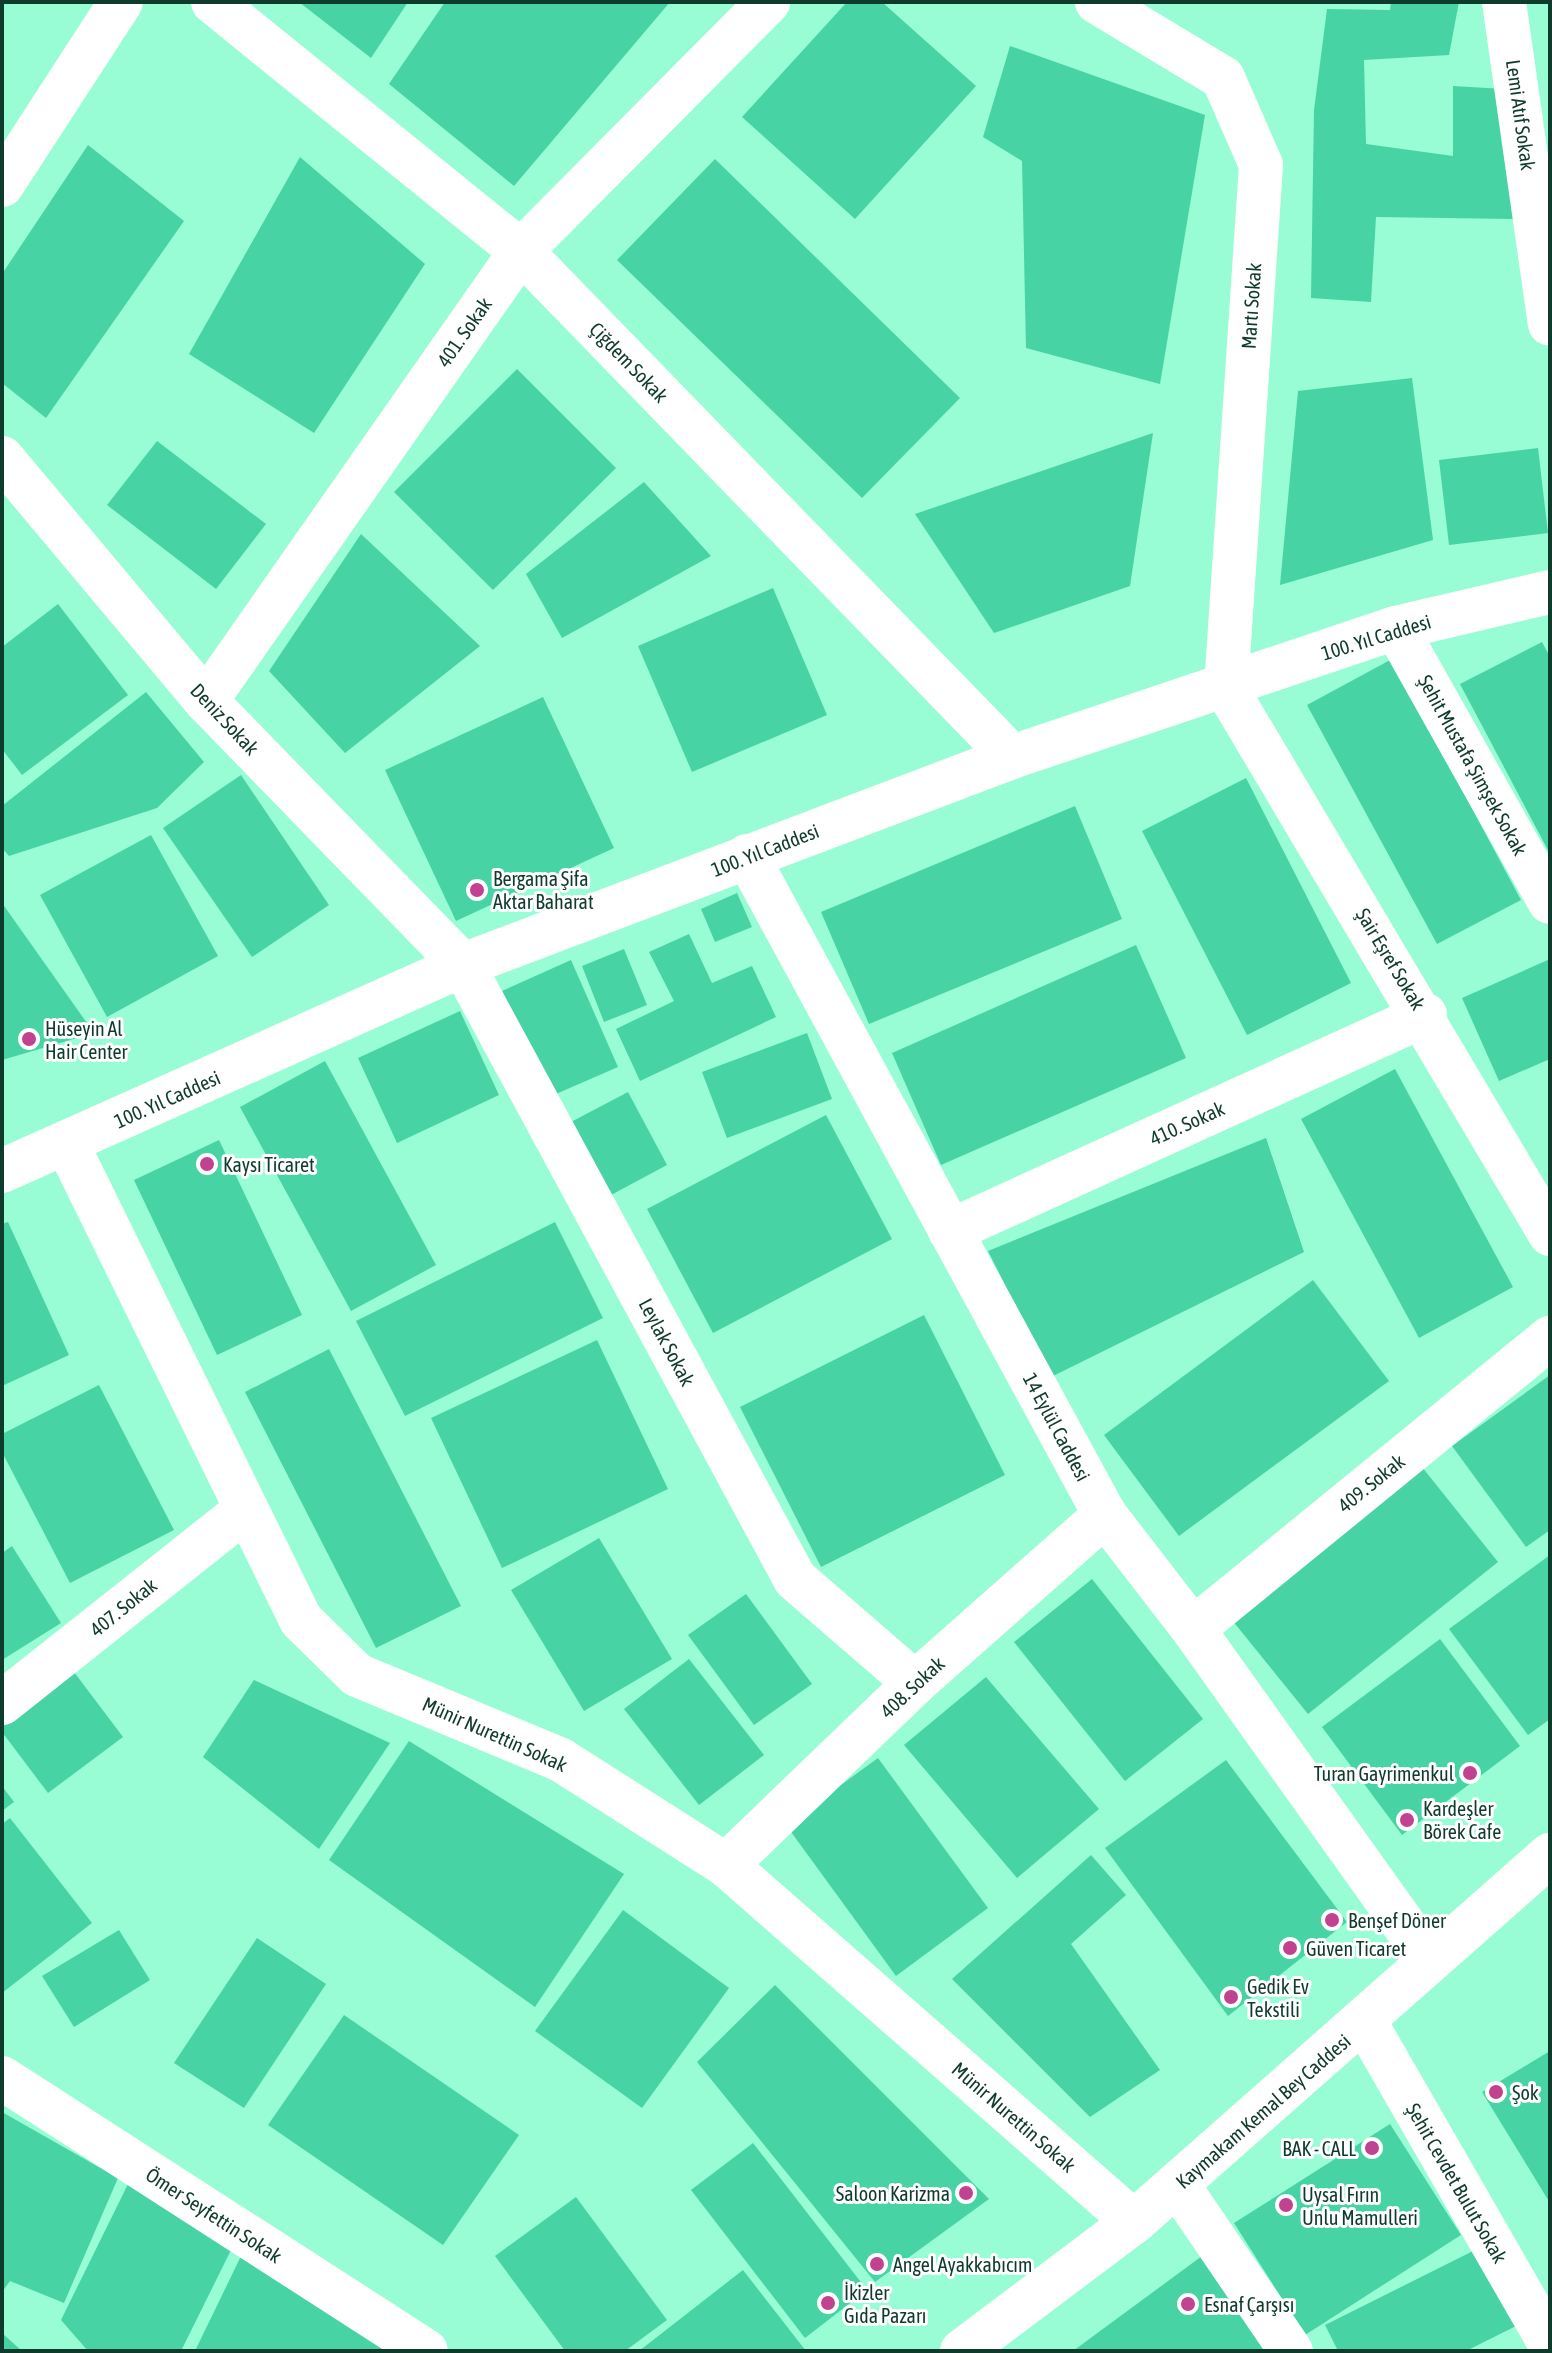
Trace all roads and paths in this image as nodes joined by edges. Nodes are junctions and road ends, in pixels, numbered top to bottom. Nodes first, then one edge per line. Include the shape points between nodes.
1 (121, 2) edge
2 (213, 2) edge
3 (768, 2) edge
4 (1097, 2) edge
5 (1504, 2) edge
6 (2, 185) edge
7 (521, 251) junction
8 (1550, 324) edge
9 (2, 458) edge
10 (1550, 592) edge
11 (1396, 628) junction
12 (1226, 688) junction
13 (206, 701) junction
14 (1012, 757) junction
15 (747, 856) junction
16 (1550, 902) edge
17 (463, 965) junction
18 (1425, 1015) junction
19 (67, 1144) junction
20 (2, 1171) edge
21 (950, 1231) junction
22 (1550, 1234) edge
23 (1550, 1338) edge
24 (244, 1511) junction
25 (1105, 1515) junction
26 (1193, 1629) junction
27 (915, 1683) junction
28 (2, 1703) edge
29 (1550, 1855) edge
30 (726, 1865) junction
31 (1428, 1959) junction
32 (1365, 2022) junction
33 (2, 2078) edge
34 (1177, 2184) junction
35 (1134, 2222) junction
36 (1550, 2344) edge
37 (426, 2351) edge
38 (962, 2351) edge
39 (1291, 2351) edge

1 - 6 street
2 - 7 street, Çiğdem Sokak
3 - 7 street, 401. Sokak
4 - 12 street, Martı Sokak via 1223,78 1261,165
5 - 8 street, Lemi Atıf Sokak
7 - 13 street, 401. Sokak
7 - 14 street, Çiğdem Sokak
9 - 13 street, Deniz Sokak
10 - 11 street, 100. Yıl Caddesi
11 - 12 street, 100. Yıl Caddesi
11 - 16 street, Şehit Mustafa Şimşek Sokak
12 - 14 street, 100. Yıl Caddesi
12 - 18 street, Şair Eşref Sokak
13 - 17 street, Deniz Sokak
14 - 15 street, 100. Yıl Caddesi
15 - 17 street, 100. Yıl Caddesi
15 - 21 street, 14 Eylül Caddesi
17 - 19 street, 100. Yıl Caddesi
17 - 27 street, Leylak Sokak via 795,1579
18 - 21 street, 410. Sokak
18 - 22 street, Şair Eşref Sokak
19 - 20 street, 100. Yıl Caddesi
19 - 24 street, Münir Nurettin Sokak
21 - 25 street, 14 Eylül Caddesi
23 - 26 street, 409. Sokak
24 - 28 street, 407. Sokak
24 - 30 street, Münir Nurettin Sokak via 301,1620 357,1675 561,1760
25 - 26 street, 14 Eylül Caddesi
25 - 27 street, 408. Sokak
26 - 31 street, 14 Eylül Caddesi
27 - 30 street, 408. Sokak
29 - 31 street, Kaymakam Kemal Bey Caddesi
30 - 35 street, Münir Nurettin Sokak
31 - 32 street, Kaymakam Kemal Bey Caddesi
32 - 34 street, Kaymakam Kemal Bey Caddesi
32 - 36 street, Şehit Cevdet Bulut Sokak
33 - 37 street, Ömer Seyfettin Sokak
34 - 35 street, Kaymakam Kemal Bey Caddesi
34 - 39 street
35 - 38 street, Kaymakam Kemal Bey Caddesi

